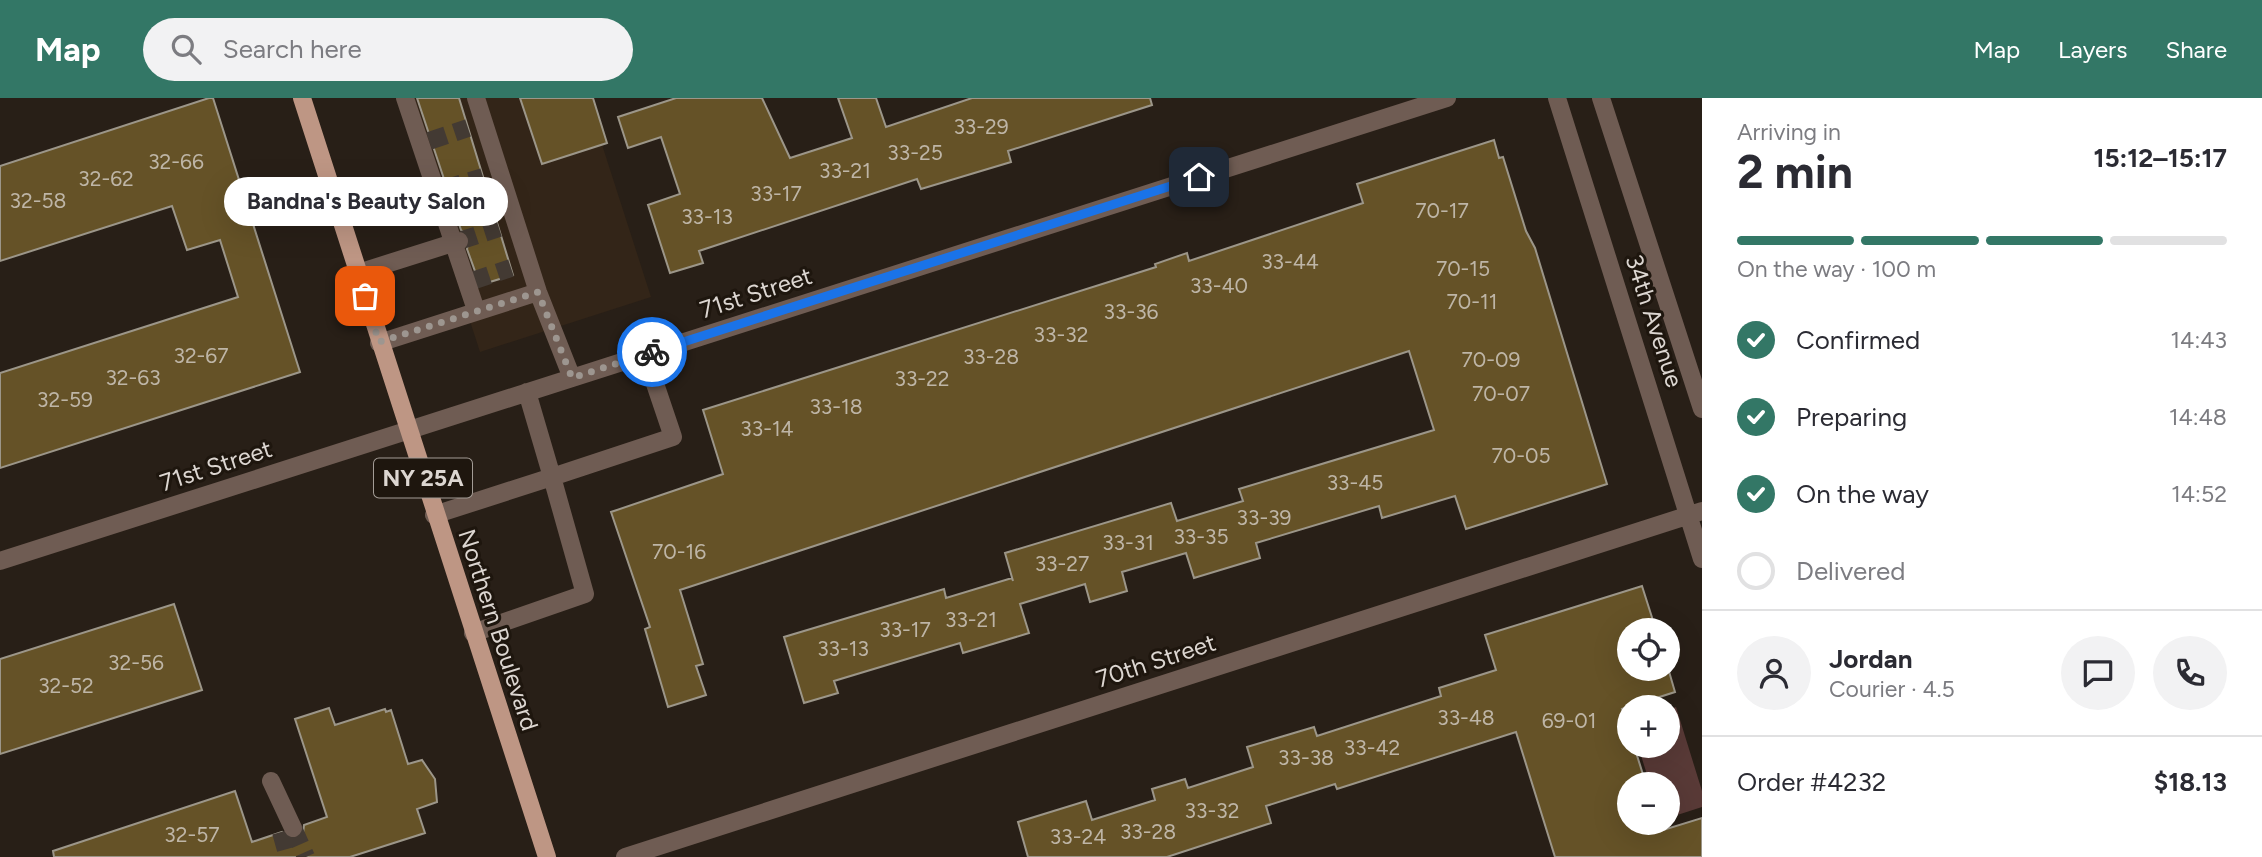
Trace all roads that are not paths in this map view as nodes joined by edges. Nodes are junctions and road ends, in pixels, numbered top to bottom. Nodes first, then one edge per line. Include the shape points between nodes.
1 (302, 98) edge
2 (405, 98) edge
3 (476, 98) edge
4 (1447, 98) edge
5 (1557, 98) edge
6 (1601, 98) edge
7 (456, 242) junction
8 (528, 262) junction
9 (511, 268) tunnel mouth
10 (358, 273) junction
11 (538, 292) junction
12 (476, 310) junction
13 (379, 342) junction
14 (645, 354) junction
15 (572, 378) junction
16 (527, 391) junction
17 (1702, 409) edge
18 (408, 430) junction
19 (552, 477) junction
20 (1695, 514) edge
21 (434, 515) junction
22 (1702, 559) edge
23 (0, 561) edge
24 (473, 633) junction
25 (547, 857) edge
26 (625, 857) edge

1 - 10 main road, Northern Boulevard / NY 25A
2 - 7 street via 425,142
3 - 8 street via 476,125 491,173 508,225
4 - 14 street, 71st Street
5 - 20 street, 34th Avenue
6 - 17 street, 34th Avenue
7 - 10 street
7 - 12 street
8 - 9 street
8 - 11 street
10 - 13 main road, Northern Boulevard / NY 25A
11 - 12 street
11 - 15 street
12 - 13 street
13 - 18 main road, Northern Boulevard / NY 25A
14 - 15 street, 71st Street
14 - 19 street via 673,437
15 - 16 street, 71st Street
16 - 18 street, 71st Street
16 - 19 street
18 - 21 main road, Northern Boulevard / NY 25A
18 - 23 street, 71st Street
19 - 21 street
19 - 24 street via 585,594
20 - 22 street, 34th Avenue
20 - 26 street, 70th Street
21 - 24 main road, Northern Boulevard / NY 25A
24 - 25 main road, Northern Boulevard / NY 25A

